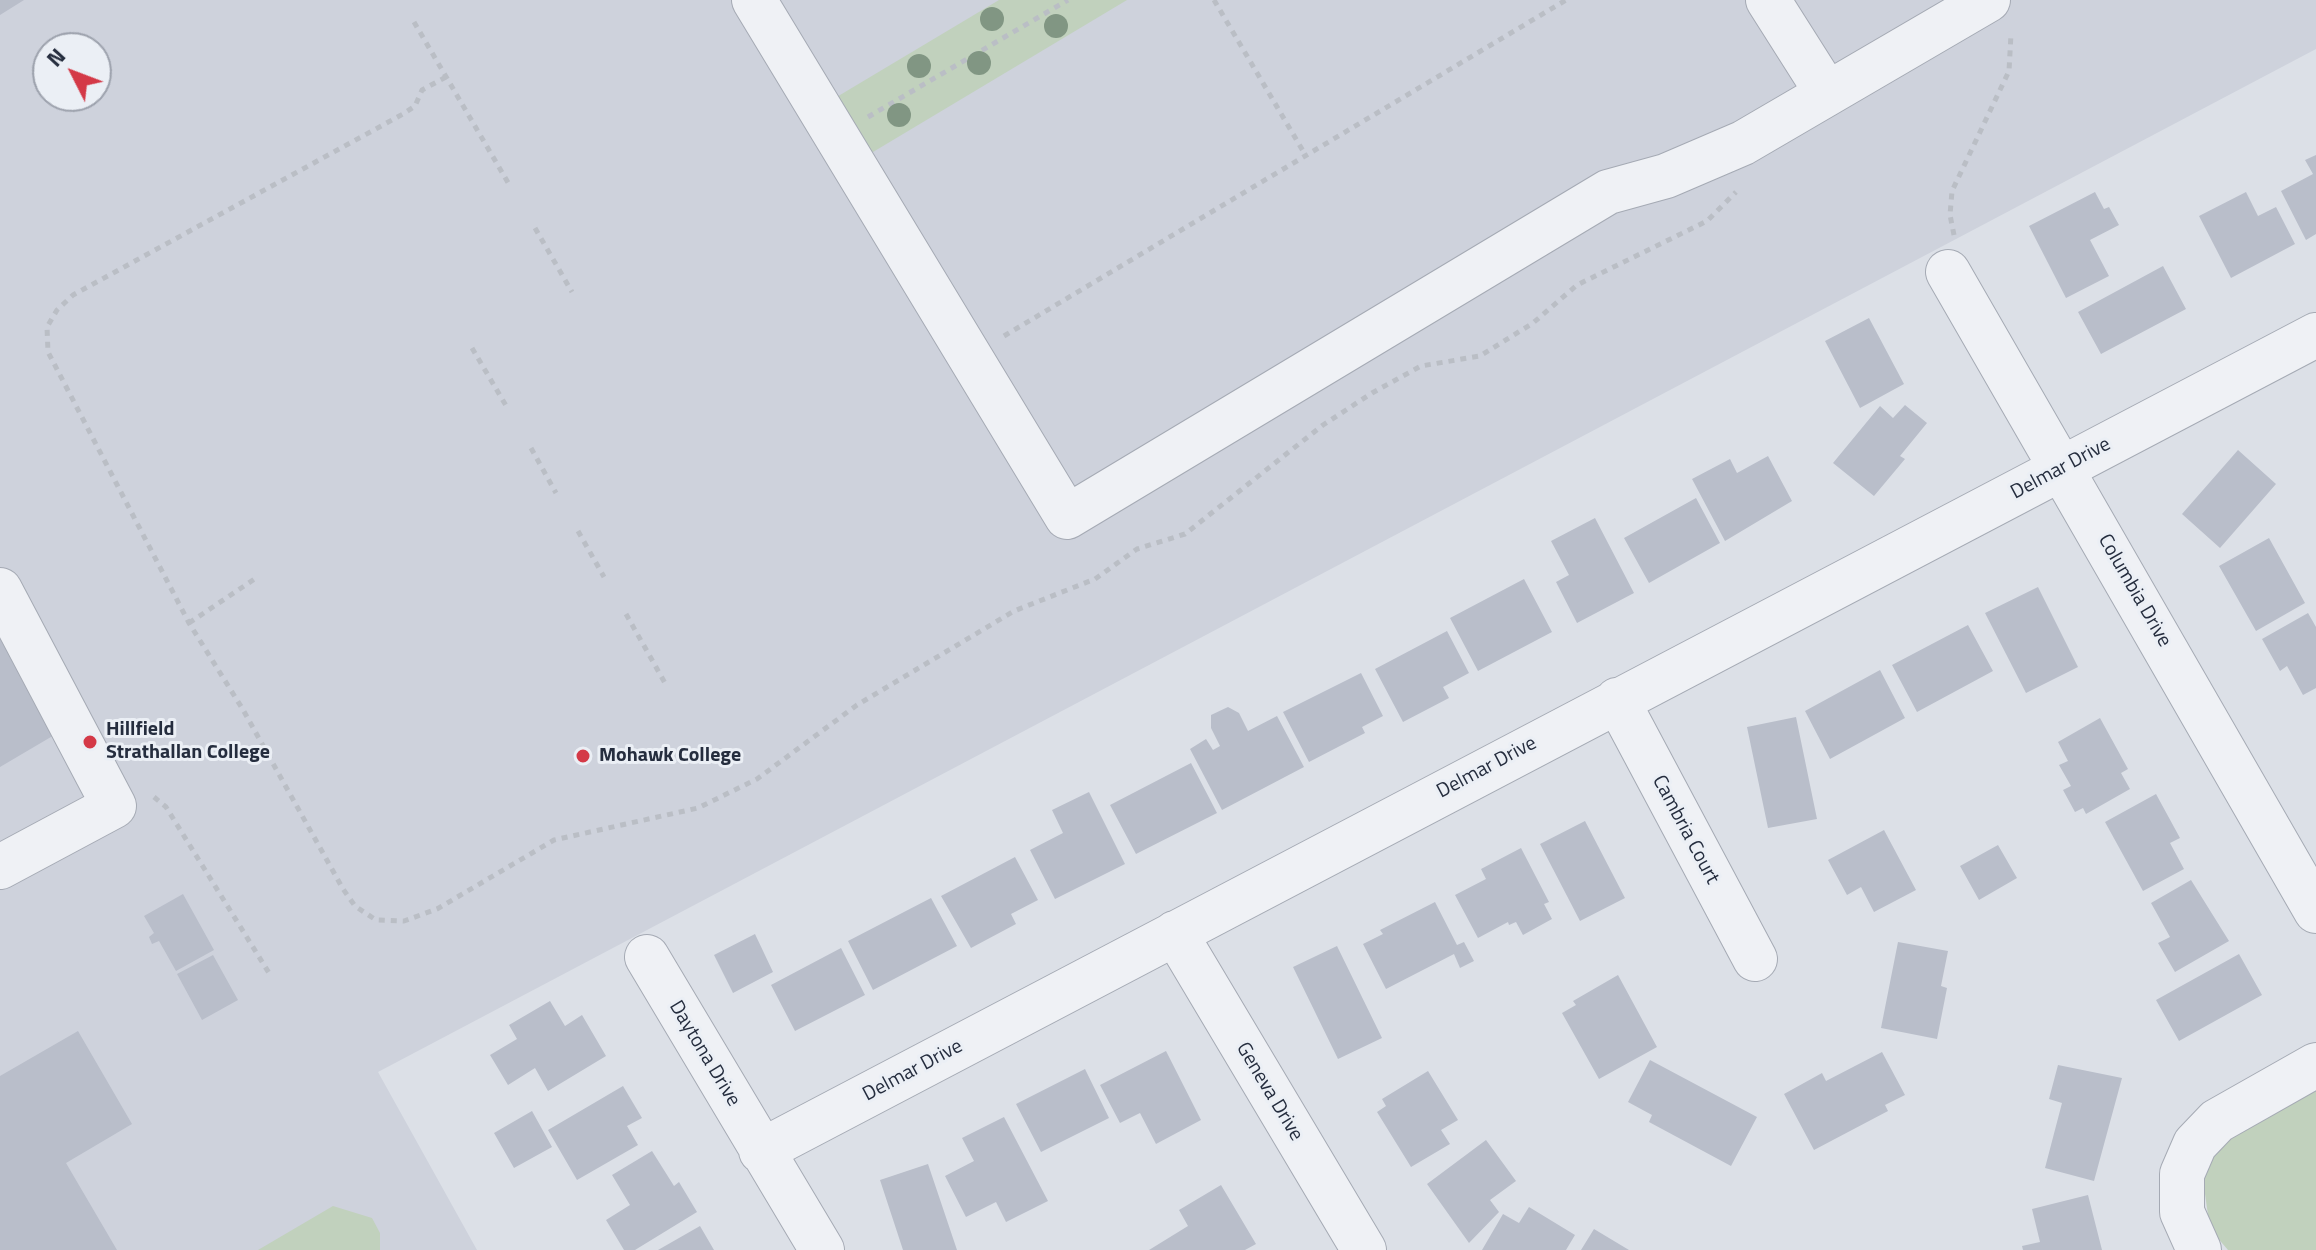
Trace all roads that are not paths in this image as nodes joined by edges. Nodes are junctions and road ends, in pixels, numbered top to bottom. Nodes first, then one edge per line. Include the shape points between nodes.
1 (754, 0) edge
2 (1768, 0) edge
3 (1999, 17) edge
4 (1827, 93) junction
5 (1948, 272) road end
6 (2316, 335) edge
7 (2063, 467) junction
8 (0, 590) edge
9 (1617, 700) junction
10 (0, 867) edge
11 (2310, 886) edge
12 (1175, 933) junction
13 (647, 957) dead end
14 (1755, 959) dead end
15 (2316, 1065) edge
16 (761, 1151) junction
17 (822, 1250) edge
18 (1364, 1250) edge
19 (2199, 1250) edge

1 - 4 street via 1067,517 1608,192 1706,160
2 - 4 street
3 - 4 street
5 - 7 street, Columbia Drive
6 - 7 street, Delmar Drive
7 - 9 street, Delmar Drive
7 - 11 street, Columbia Drive
8 - 10 street via 114,806
9 - 12 street, Delmar Drive
9 - 14 street, Cambria Court
12 - 16 street, Delmar Drive
12 - 18 street, Geneva Drive
13 - 16 street, Daytona Drive
15 - 19 street via 2217,1121 2195,1144 2182,1174 2182,1212
16 - 17 street

